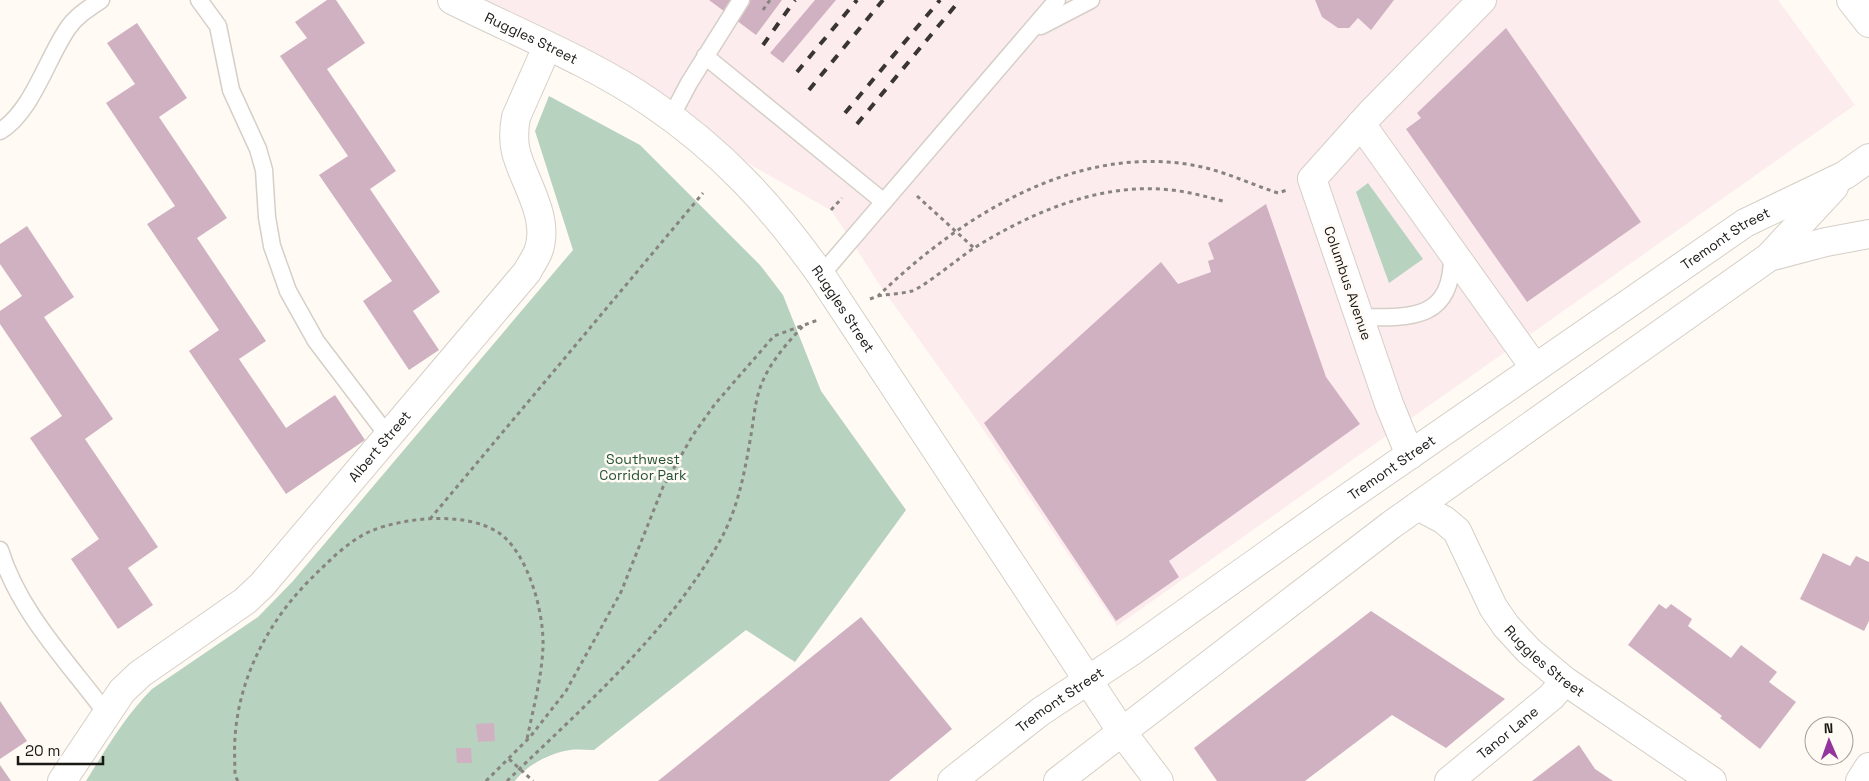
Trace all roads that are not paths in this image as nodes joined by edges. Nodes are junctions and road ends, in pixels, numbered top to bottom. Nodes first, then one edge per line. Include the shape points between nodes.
1 (100, 0) edge
2 (199, 0) edge
3 (452, 0) edge
4 (741, 0) edge
5 (1057, 0) edge
6 (1091, 0) edge
7 (1482, 0) edge
8 (1851, 0) edge
9 (1869, 23) edge
10 (1028, 34) junction
11 (547, 47) junction
12 (705, 56) junction
13 (671, 117) junction
14 (1360, 124) junction
15 (0, 131) edge
16 (1869, 158) edge
17 (1845, 174) junction
18 (884, 202) junction
19 (1869, 234) edge
20 (1452, 252) junction
21 (1769, 257) junction
22 (821, 275) junction
23 (1359, 317) junction
24 (1535, 368) junction
25 (388, 436) junction
26 (1410, 455) junction
27 (1418, 506) junction
28 (0, 550) edge
29 (1088, 680) junction
30 (1565, 681) junction
31 (106, 713) junction
32 (1122, 732) junction
33 (1869, 767) edge
34 (62, 781) edge
35 (952, 781) edge
36 (1058, 781) edge
37 (1159, 781) edge
38 (1449, 781) edge
39 (1712, 781) edge
40 (1860, 781) edge

1 - 15 lane via 68,27 25,105
2 - 25 lane via 218,26 231,90 258,149 264,170 272,246 288,291 316,340
3 - 11 main road, Ruggles Street
4 - 12 lane
5 - 10 lane
6 - 10 lane
7 - 14 main road, Columbus Avenue
8 - 9 main road
10 - 18 lane
11 - 13 main road, Ruggles Street via 633,92
11 - 25 main road, Albert Street via 514,128 516,152 542,230 538,251 527,272
12 - 13 lane
12 - 18 lane
13 - 22 main road, Ruggles Street via 707,144 752,186 793,234
14 - 20 main road
14 - 23 main road, Columbus Avenue via 1312,180
16 - 17 main road, Tremont Street
17 - 21 main road, Tremont Street
17 - 24 main road, Tremont Street via 1745,223
18 - 22 lane
19 - 21 main road
20 - 23 lane via 1449,287 1429,309 1410,317
20 - 24 main road
21 - 27 main road, Tremont Street
22 - 29 main road, Ruggles Street
23 - 26 main road, Columbus Avenue
24 - 26 main road, Tremont Street
25 - 31 main road, Albert Street via 262,585 245,601 140,674
26 - 29 main road, Tremont Street
27 - 30 main road, Ruggles Street via 1444,520 1456,532 1493,608 1506,626 1529,652
27 - 32 main road, Tremont Street
28 - 31 lane via 10,579 26,606
29 - 32 main road, Ruggles Street
29 - 35 main road, Tremont Street via 1040,712
30 - 38 main road, Tanor Lane via 1551,697
30 - 39 main road, Ruggles Street
31 - 34 main road, Albert Street
32 - 36 main road, Tremont Street
32 - 37 main road, Ruggles Street
33 - 40 main road

